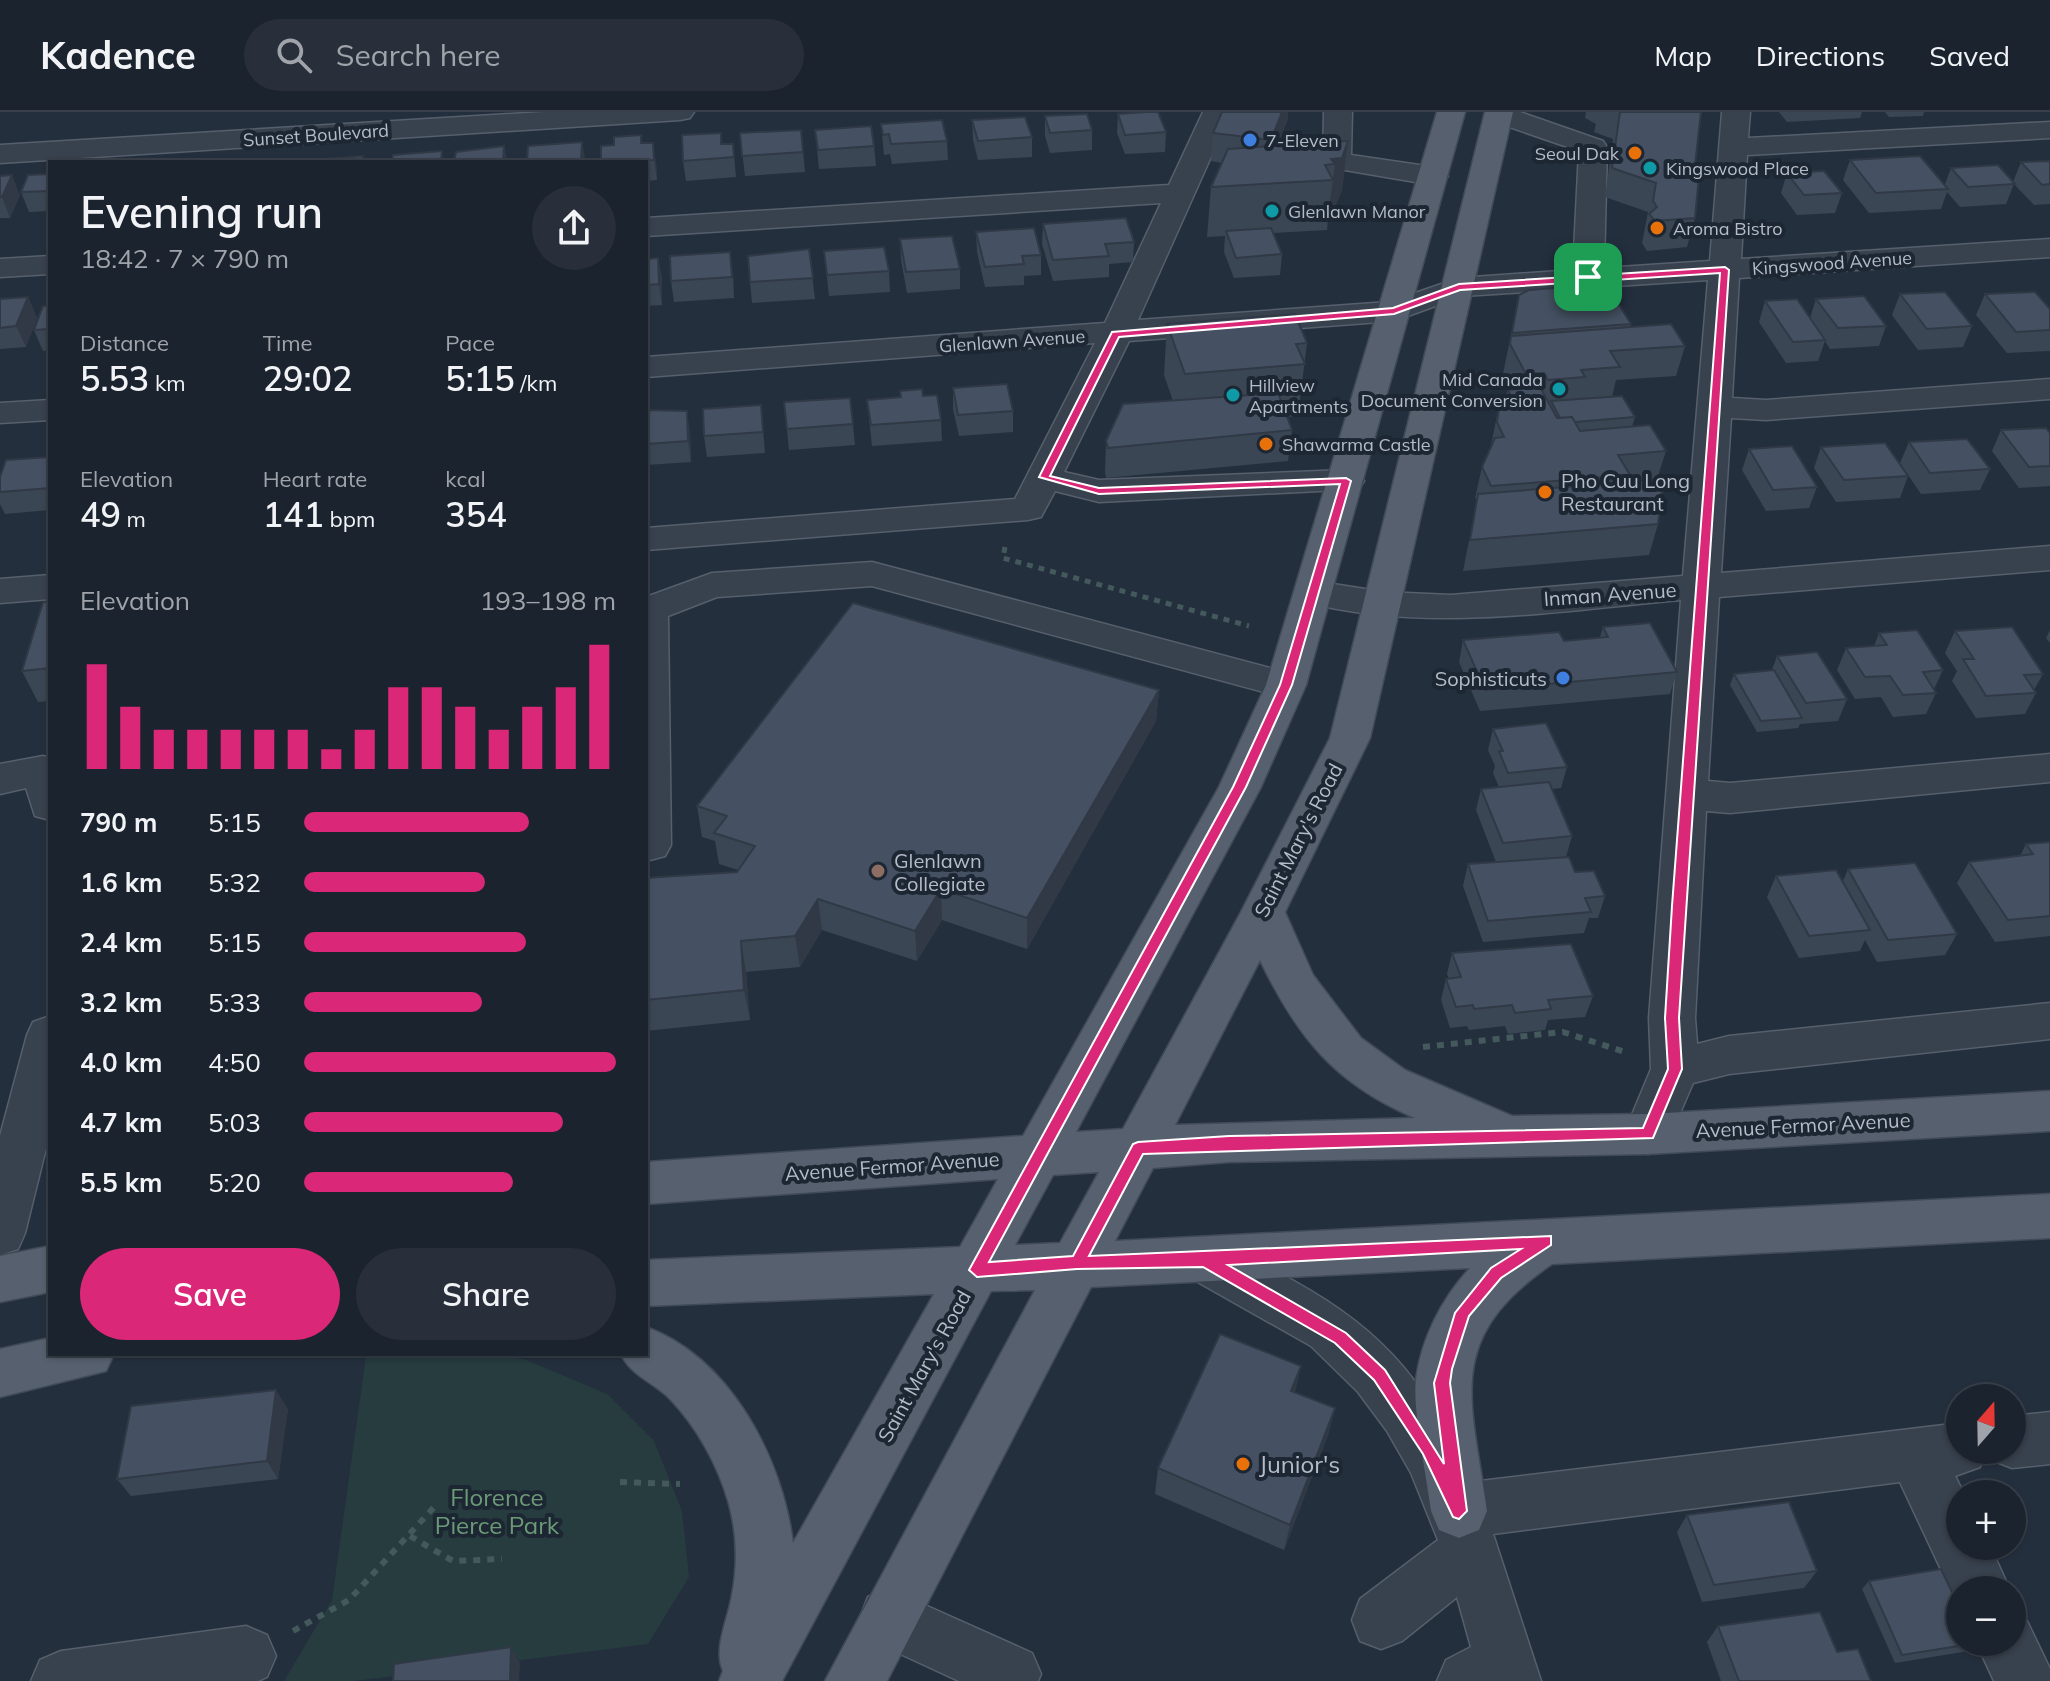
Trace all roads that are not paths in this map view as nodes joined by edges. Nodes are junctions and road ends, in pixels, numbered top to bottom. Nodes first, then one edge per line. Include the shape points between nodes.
1 (680, 112) edge
2 (1217, 112) edge
3 (1338, 112) edge
4 (1451, 112) edge
5 (1499, 113) edge
6 (1735, 130) edge
7 (2050, 130) edge
8 (0, 154) edge
9 (1433, 176) junction
10 (1179, 193) junction
11 (648, 227) edge
12 (2050, 248) edge
13 (48, 265) edge
14 (0, 268) edge
15 (1725, 270) junction
16 (1588, 277) junction
17 (1459, 287) junction
18 (1409, 306) junction
19 (1116, 334) junction
20 (648, 367) edge
21 (2050, 389) edge
22 (1714, 407) junction
23 (48, 410) edge
24 (0, 413) edge
25 (1044, 477) junction
26 (1346, 481) junction
27 (648, 539) edge
28 (2050, 558) edge
29 (48, 587) edge
30 (1700, 588) junction
31 (0, 591) edge
32 (1314, 593) junction
33 (1384, 604) junction
34 (648, 610) edge
35 (1286, 685) junction
36 (648, 688) edge
37 (2050, 768) edge
38 (0, 779) edge
39 (1686, 794) junction
40 (48, 795) edge
41 (648, 845) edge
42 (1263, 912) junction
43 (2050, 1021) edge
44 (48, 1043) edge
45 (1675, 1069) junction
46 (2050, 1111) edge
47 (1648, 1134) junction
48 (1509, 1137) junction
49 (1138, 1148) junction
50 (1037, 1156) junction
51 (648, 1183) edge
52 (2050, 1216) edge
53 (0, 1233) edge
54 (1545, 1241) junction
55 (1205, 1260) junction
56 (1077, 1262) junction
57 (48, 1269) edge
58 (977, 1270) junction
59 (0, 1279) edge
60 (648, 1283) edge
61 (648, 1353) edge
62 (78, 1356) edge
63 (0, 1373) edge
64 (2050, 1438) edge
65 (2026, 1441) edge
66 (1937, 1451) edge
67 (1465, 1530) junction
68 (1977, 1576) edge
69 (889, 1618) junction
70 (1381, 1620) dead end
71 (2013, 1656) edge
72 (238, 1669) edge
73 (1011, 1674) dead end
74 (1494, 1674) edge
75 (61, 1681) edge
76 (740, 1681) edge
77 (749, 1681) edge
78 (855, 1681) edge
79 (2025, 1681) edge

1 - 8 street, Sunset Boulevard
2 - 10 street
3 - 9 street via 1337,161
4 - 9 main road, Saint Mary's Road
5 - 16 street via 1593,147
5 - 17 main road, Saint Mary's Road
6 - 7 street
6 - 15 street
9 - 18 main road, Saint Mary's Road
10 - 11 street
10 - 19 street
12 - 15 street, Kingswood Avenue
13 - 14 street
15 - 16 street, Kingswood Avenue
15 - 22 street
16 - 17 street, Kingswood Avenue
17 - 18 street, Kingswood Avenue
17 - 33 main road, Saint Mary's Road
18 - 19 street, Glenlawn Avenue
18 - 26 main road, Saint Mary's Road
19 - 20 street, Glenlawn Avenue
19 - 25 street
21 - 22 street via 1766,410
22 - 30 street
23 - 24 street
25 - 26 street via 1099,491
25 - 27 street via 1028,509
26 - 32 main road, Saint Mary's Road
28 - 30 street, Inman Avenue
29 - 31 street
30 - 33 street, Inman Avenue via 1451,607
30 - 39 street
32 - 33 street, Inman Avenue
32 - 35 main road, Saint Mary's Road
33 - 42 main road, Saint Mary's Road via 1350,738
34 - 35 street via 712,585 872,574
35 - 50 main road, Saint Mary's Road via 1240,787
36 - 41 street
37 - 39 street via 1730,798
38 - 40 street via 43,770
39 - 45 street via 1672,1018
42 - 48 main road via 1281,961 1313,1018 1358,1063 1387,1083
42 - 49 main road, Saint Mary's Road
43 - 45 street via 1729,1055
44 - 53 street
45 - 47 street
46 - 47 main road, Avenue Fermor Avenue
47 - 48 main road, Avenue Fermor Avenue
48 - 49 main road, Avenue Fermor Avenue
49 - 50 main road, Avenue Fermor Avenue
49 - 56 main road, Saint Mary's Road
50 - 51 main road, Avenue Fermor Avenue
50 - 58 main road, Saint Mary's Road
52 - 54 main road
54 - 55 main road
54 - 67 main road via 1496,1273 1463,1313 1444,1369
55 - 56 main road
55 - 67 street via 1341,1338 1379,1375 1428,1449
56 - 58 main road
56 - 69 main road, Saint Mary's Road
57 - 59 main road
58 - 60 main road
58 - 77 main road, Saint Mary's Road
61 - 76 main road via 694,1389 726,1426 764,1531 754,1633
62 - 63 main road
64 - 65 street
66 - 67 street
66 - 68 street
67 - 70 street
67 - 74 street
69 - 73 street
69 - 78 main road, Saint Mary's Road
71 - 79 street
72 - 75 street

